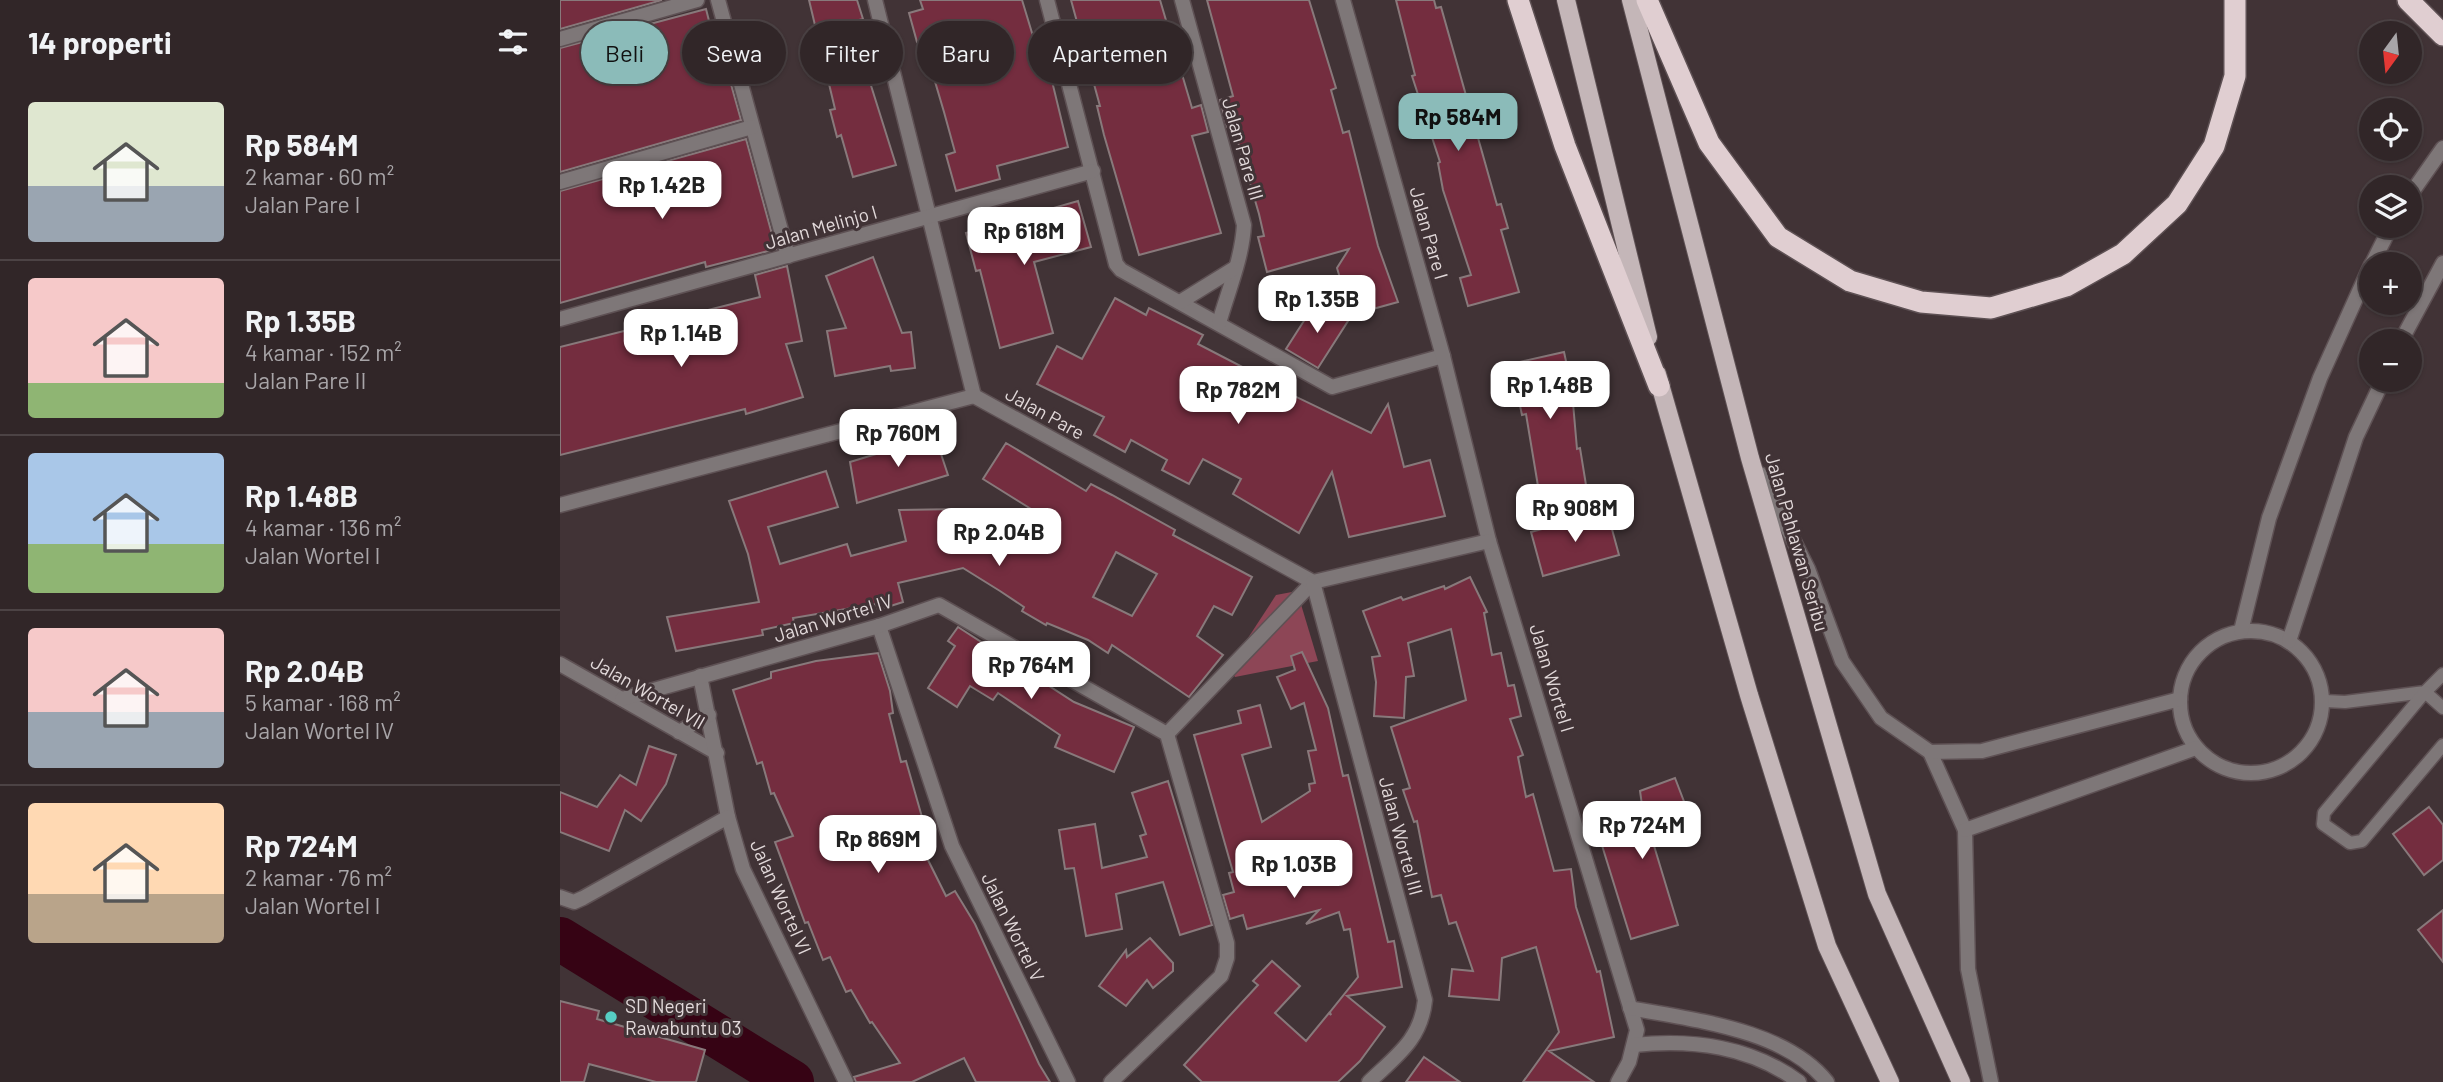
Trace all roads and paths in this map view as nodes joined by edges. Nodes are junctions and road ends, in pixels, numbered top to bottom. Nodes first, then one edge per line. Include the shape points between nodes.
1 (698, 0) edge
2 (718, 0) edge
3 (875, 0) edge
4 (1047, 0) edge
5 (1181, 0) edge
6 (1343, 0) edge
7 (1518, 0) edge
8 (1566, 0) edge
9 (1632, 0) edge
10 (1647, 0) edge
11 (2235, 0) edge
12 (2408, 0) edge
13 (2443, 35) edge
14 (560, 39) edge
15 (752, 127) junction
16 (2443, 148) edge
17 (1093, 172) junction
18 (2422, 178) edge
19 (560, 182) edge
20 (928, 217) junction
21 (788, 256) junction
22 (2443, 263) edge
23 (1235, 268) junction
24 (2359, 292) edge
25 (1180, 302) junction
26 (560, 320) edge
27 (1219, 323) junction
28 (2407, 329) edge
29 (1443, 356) junction
30 (1660, 386) junction
31 (2377, 392) edge
32 (974, 396) junction
33 (1750, 458) junction
34 (560, 505) edge
35 (1489, 541) junction
36 (1313, 582) junction
37 (879, 626) junction
38 (2241, 631) junction
39 (2289, 641) junction
40 (560, 664) edge
41 (2443, 674) edge
42 (700, 676) junction
43 (2425, 692) junction
44 (622, 699) junction
45 (2179, 699) junction
46 (2325, 701) junction
47 (2443, 708) edge
48 (709, 715) junction
49 (679, 732) junction
50 (1167, 733) junction
51 (2443, 745) edge
52 (2196, 748) junction
53 (1930, 752) junction
54 (717, 753) junction
55 (728, 817) junction
56 (1965, 831) junction
57 (560, 897) edge
58 (1630, 1008) junction
59 (1634, 1045) junction
60 (846, 1082) edge
61 (1068, 1082) edge
62 (1111, 1082) edge
63 (1369, 1082) edge
64 (1618, 1082) edge
65 (1799, 1082) edge
66 (1827, 1082) edge
67 (1890, 1082) edge
68 (1961, 1082) edge
69 (1992, 1082) edge

1 - 14 street
2 - 15 street
3 - 20 street
4 - 17 street
5 - 23 street, Jalan Pare III via 1244,225
6 - 29 street, Jalan Pare I
7 - 30 highway via 1565,146
8 - 30 main road
9 - 33 main road, Jalan Pahlawan Seribu
10 - 11 highway via 1709,143 1777,237 1850,281 1921,302 1991,308 2066,286 2123,254 2177,204 2214,146 2235,76
12 - 13 highway
15 - 19 street
15 - 21 street
16 - 18 street
17 - 20 street, Jalan Melinjo I
17 - 25 street via 1116,264
20 - 21 street, Jalan Melinjo I
20 - 32 street
21 - 26 street, Jalan Melinjo I
22 - 28 street
23 - 25 street
23 - 27 street, Jalan Pare III
24 - 38 street via 2320,378 2269,518
25 - 27 street
27 - 29 street via 1332,387
29 - 35 street, Jalan Wortel I
30 - 67 main road via 1827,946
31 - 39 street via 2356,438
32 - 34 street, Jalan Pare
32 - 36 street, Jalan Pare
33 - 53 street via 1808,569 1842,661 1881,718
33 - 68 main road, Jalan Pahlawan Seribu via 1877,894
35 - 36 street
35 - 58 street, Jalan Wortel I
36 - 50 street
36 - 63 street, Jalan Wortel III via 1425,1000 1423,1021 1411,1041
37 - 42 street, Jalan Wortel IV
37 - 50 street, Jalan Wortel IV via 935,605 944,606
37 - 61 street, Jalan Wortel V via 952,846
38 - 39 street via 2266,632
38 - 45 street via 2217,639 2198,654 2185,675
39 - 46 street via 2307,658
40 - 44 street, Jalan Wortel VII
41 - 43 lane
42 - 44 street, Jalan Wortel IV
42 - 48 street, Jalan Wortel VI
43 - 46 lane
43 - 47 lane
43 - 51 lane via 2325,813 2323,824 2350,843 2362,841
44 - 49 street, Jalan Wortel VII
45 - 52 street via 2181,717
45 - 53 street via 1982,751
46 - 52 street via 2306,749 2287,764 2263,772 2238,772 2215,764
48 - 49 street
48 - 54 street, Jalan Wortel VI
49 - 54 street, Jalan Wortel VII
50 - 62 street via 1227,943 1227,958 1222,976
52 - 56 street
53 - 56 street
54 - 55 street, Jalan Wortel VI
55 - 57 street via 583,898 574,902
55 - 60 street, Jalan Wortel VI via 743,869
56 - 69 street via 1968,968
58 - 59 street, Jalan Wortel I via 1637,1030
58 - 66 street via 1759,1037 1817,1070
59 - 64 street
59 - 65 street via 1664,1042 1731,1049

